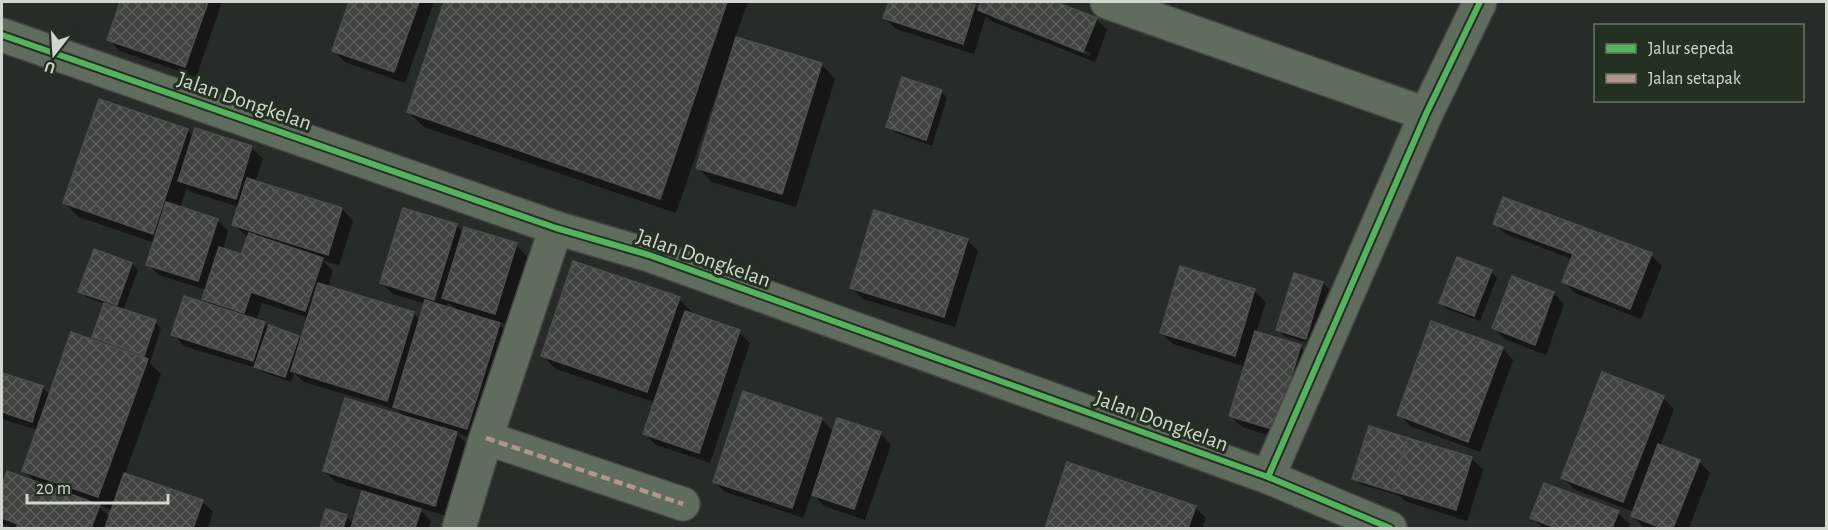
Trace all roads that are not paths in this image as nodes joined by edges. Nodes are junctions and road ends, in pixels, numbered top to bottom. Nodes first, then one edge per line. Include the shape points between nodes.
1 (1107, 2) edge
2 (1480, 2) edge
3 (2, 35) edge
4 (1426, 114) junction
5 (556, 228) junction
6 (486, 438) junction
7 (1268, 477) junction
8 (683, 504) dead end
9 (459, 528) edge
10 (1390, 528) edge

1 - 4 street
2 - 4 street
3 - 5 street, Jalan Dongkelan
4 - 7 street
5 - 6 street
5 - 7 street, Jalan Dongkelan via 649,255
6 - 8 street
6 - 9 street
7 - 10 street, Jalan Dongkelan

